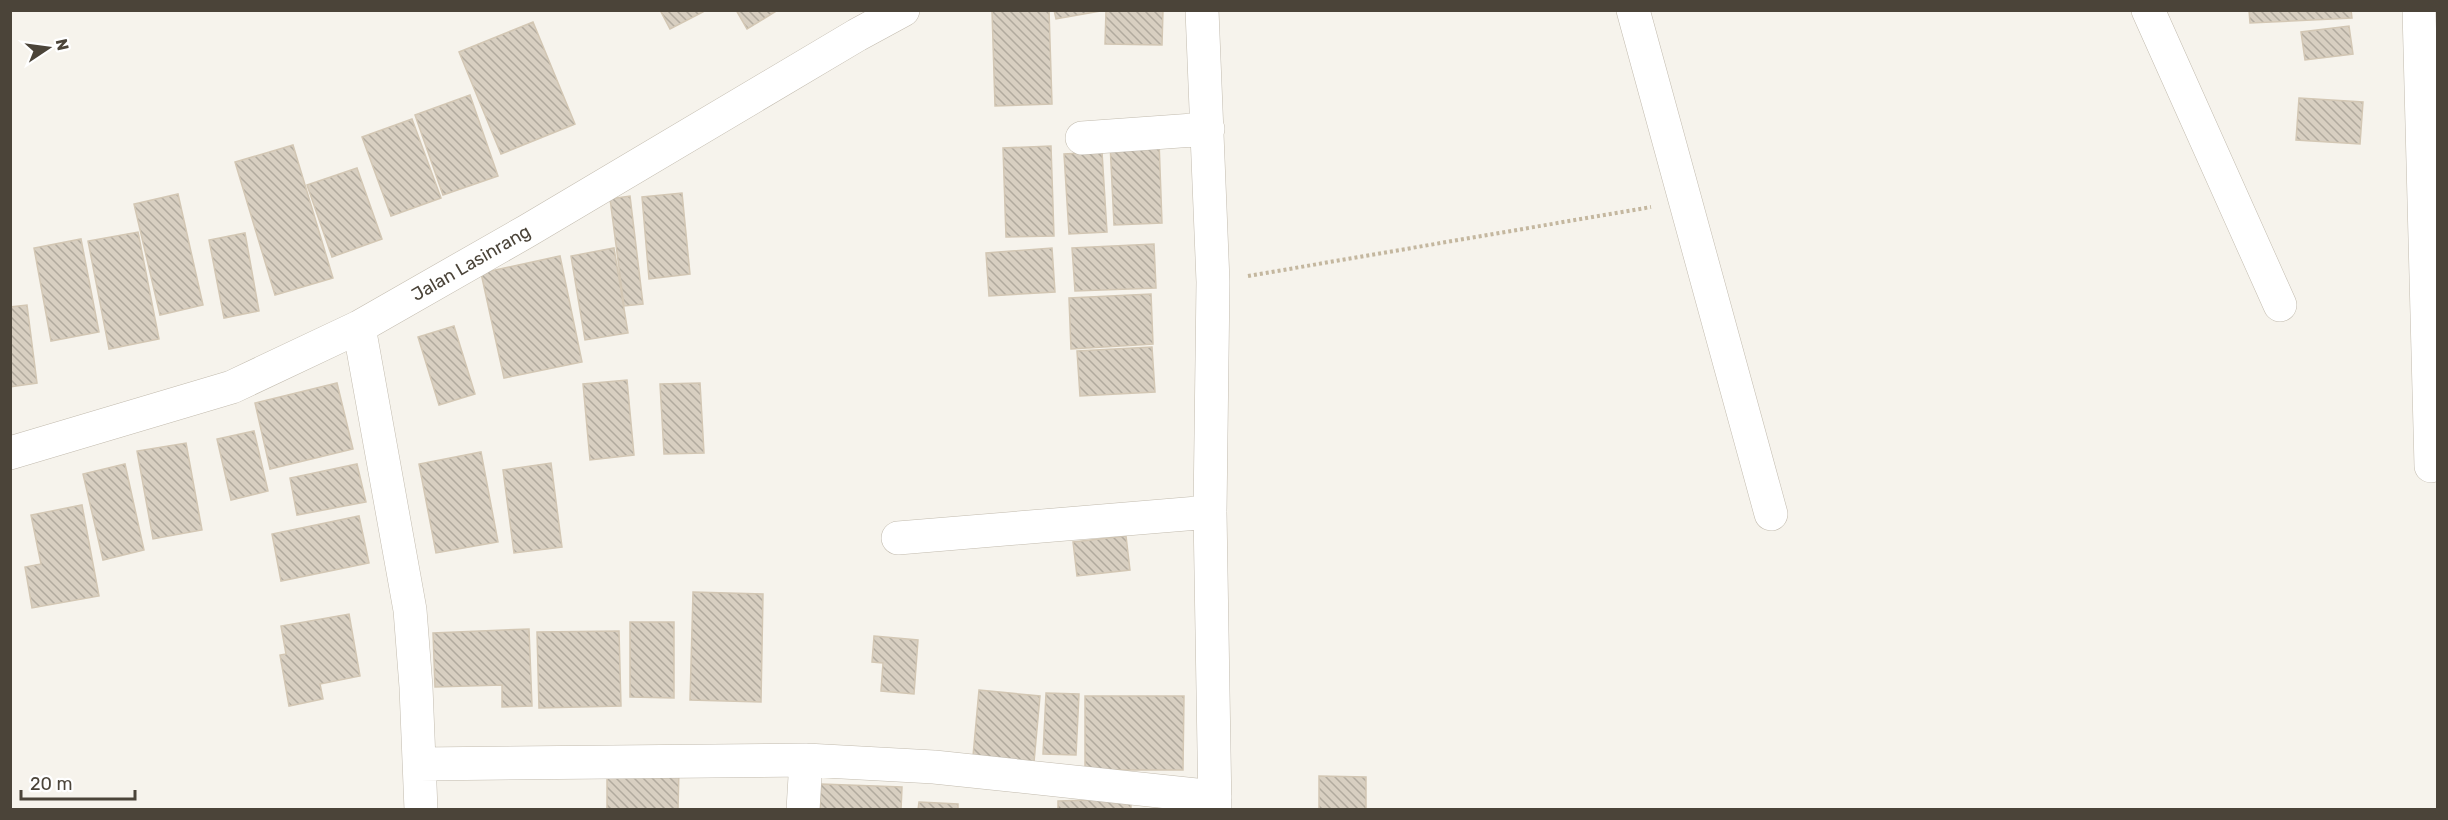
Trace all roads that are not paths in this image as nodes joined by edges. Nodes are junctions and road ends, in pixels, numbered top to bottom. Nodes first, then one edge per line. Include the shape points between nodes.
1 (903, 10) edge
2 (1202, 10) edge
3 (1633, 10) edge
4 (2148, 10) edge
5 (2419, 10) edge
6 (851, 23) edge
7 (1208, 129) junction
8 (1082, 138) dead end
9 (2280, 306) dead end
10 (359, 327) junction
11 (10, 453) edge
12 (2431, 466) dead end
13 (1210, 513) junction
14 (1771, 514) dead end
15 (898, 538) dead end
16 (806, 760) junction
17 (420, 764) junction
18 (1215, 803) edge
19 (421, 810) edge
20 (803, 810) edge

1 - 6 street, Jalan Lasinrang
2 - 7 street
3 - 14 street
4 - 9 street
5 - 12 street
6 - 10 street, Jalan Lasinrang via 527,231
7 - 8 street
7 - 13 street via 1213,282
10 - 11 street, Jalan Lasinrang via 232,387
10 - 17 street via 410,610
13 - 15 street
13 - 18 street
16 - 17 street
16 - 18 street via 934,767
16 - 20 street
17 - 19 street

